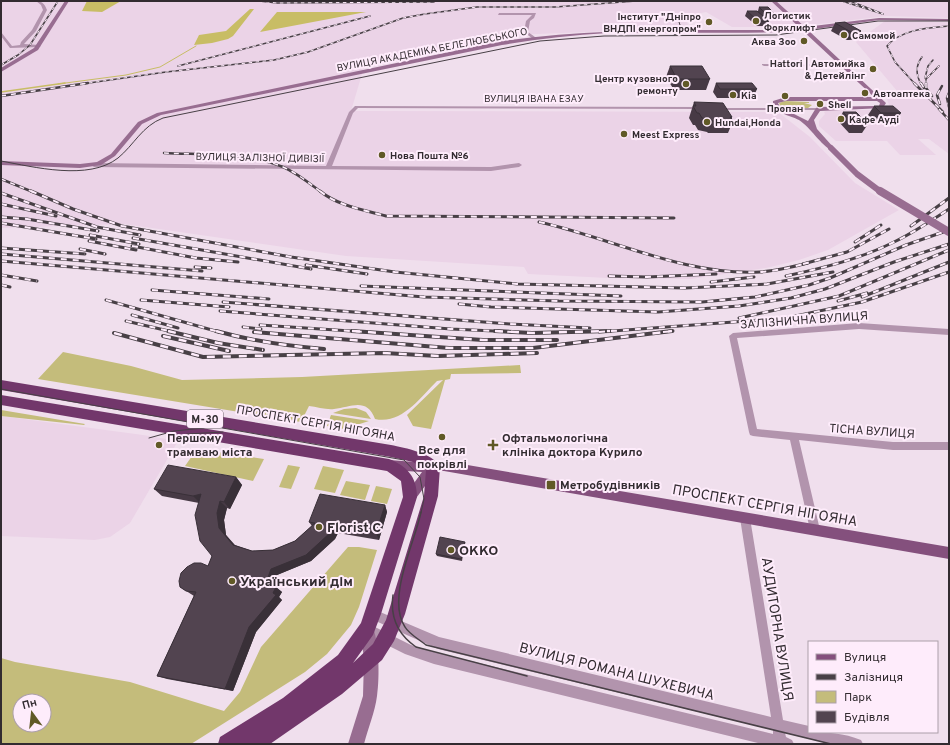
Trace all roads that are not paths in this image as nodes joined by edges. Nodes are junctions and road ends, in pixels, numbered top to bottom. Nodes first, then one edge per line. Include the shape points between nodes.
1 (38, 1) edge
2 (67, 1) edge
3 (773, 1) edge
4 (500, 14) dead end
5 (949, 20) edge
6 (806, 31) junction
7 (1, 32) edge
8 (534, 38) junction
9 (26, 46) junction
10 (39, 46) junction
11 (764, 65) dead end
12 (844, 66) junction
13 (1, 70) edge
14 (879, 99) junction
15 (779, 109) junction
16 (818, 109) junction
17 (814, 129) junction
18 (1, 163) edge
19 (94, 165) junction
20 (519, 165) dead end
21 (328, 168) junction
22 (949, 232) edge
23 (949, 332) edge
24 (733, 336) joint
25 (1, 385) edge
26 (1, 400) edge
27 (794, 436) junction
28 (949, 446) edge
29 (389, 465) junction
30 (433, 467) junction
31 (410, 497) junction
32 (745, 518) junction
33 (815, 530) junction
34 (949, 553) edge
35 (370, 621) junction
36 (394, 622) junction
37 (386, 638) junction
38 (371, 659) junction
39 (778, 725) junction
40 (808, 732) edge
41 (811, 733) edge
42 (783, 743) edge
43 (227, 744) edge
44 (254, 744) edge
45 (356, 744) edge
46 (857, 744) edge

1 - 9 street via 45,10 34,31 22,43
2 - 10 street
3 - 6 street
4 - 8 street via 534,14 528,21 526,32
5 - 6 street, ВУЛИЦЯ АКАДЕМІКА БЕЛЕЛЮБСЬКОГО via 870,20 861,24
6 - 8 street, ВУЛИЦЯ АКАДЕМІКА БЕЛЕЛЮБСЬКОГО via 596,33
6 - 12 street
7 - 9 street via 11,47
8 - 19 street, ВУЛИЦЯ АКАДЕМІКА БЕЛЕЛЮБСЬКОГО via 159,114 140,123 113,155
9 - 10 street
10 - 13 street via 28,56
11 - 12 street
12 - 14 street
14 - 15 street via 781,100 775,102
14 - 16 street, ВУЛИЦЯ ІВАНА ЕЗАУ via 882,105 878,108
15 - 16 street, ВУЛИЦЯ ІВАНА ЕЗАУ
15 - 17 street, ВУЛИЦЯ ІВАНА ЕЗАУ via 801,119
15 - 21 street, ВУЛИЦЯ ІВАНА ЕЗАУ via 357,107 351,112
16 - 17 street via 811,120
17 - 22 street, ВУЛИЦЯ ІВАНА ЕЗАУ, bridge via 850,170 874,189
18 - 19 street, ВУЛИЦЯ ЗАЛІЗНОЇ ДИВІЗІЇ
19 - 21 street, ВУЛИЦЯ ЗАЛІЗНОЇ ДИВІЗІЇ
20 - 21 street, ВУЛИЦЯ ЗАЛІЗНОЇ ДИВІЗІЇ via 491,169
23 - 24 street, ЗАЛІЗНИЧНА ВУЛИЦЯ via 859,326
24 - 27 street, ТІСНА ВУЛИЦЯ via 753,432
25 - 30 highway, ПРОСПЕКТ СЕРГІЯ НІГОЯНА / М-30 via 391,451 416,457
26 - 29 highway, ПРОСПЕКТ СЕРГІЯ НІГОЯНА / М-30
27 - 28 street, ТІСНА ВУЛИЦЯ via 892,446
27 - 33 street
29 - 30 main road, ПРОСПЕКТ СЕРГІЯ НІГОЯНА
29 - 31 highway, М-30 via 406,476
30 - 31 main road
30 - 32 main road, ПРОСПЕКТ СЕРГІЯ НІГОЯНА via 449,467
30 - 36 highway via 430,496
31 - 35 highway, М-30
32 - 33 main road, ПРОСПЕКТ СЕРГІЯ НІГОЯНА
32 - 39 street, АУДИТОРНА ВУЛИЦЯ
33 - 34 main road, ПРОСПЕКТ СЕРГІЯ НІГОЯНА
35 - 36 street, ВУЛИЦЯ РОМАНА ШУХЕВИЧА
35 - 37 street
35 - 38 street
35 - 43 highway, М-30 via 344,661 289,704
36 - 37 highway
36 - 39 street, ВУЛИЦЯ РОМАНА ШУХЕВИЧА via 438,643
37 - 38 highway
37 - 42 street via 409,650 434,658
38 - 44 highway via 295,718
38 - 45 street via 370,696
39 - 40 street, ВУЛИЦЯ РОМАНА ШУХЕВИЧА
39 - 42 street, АУДИТОРНА ВУЛИЦЯ
41 - 46 street, ВУЛИЦЯ РОМАНА ШУХЕВИЧА

